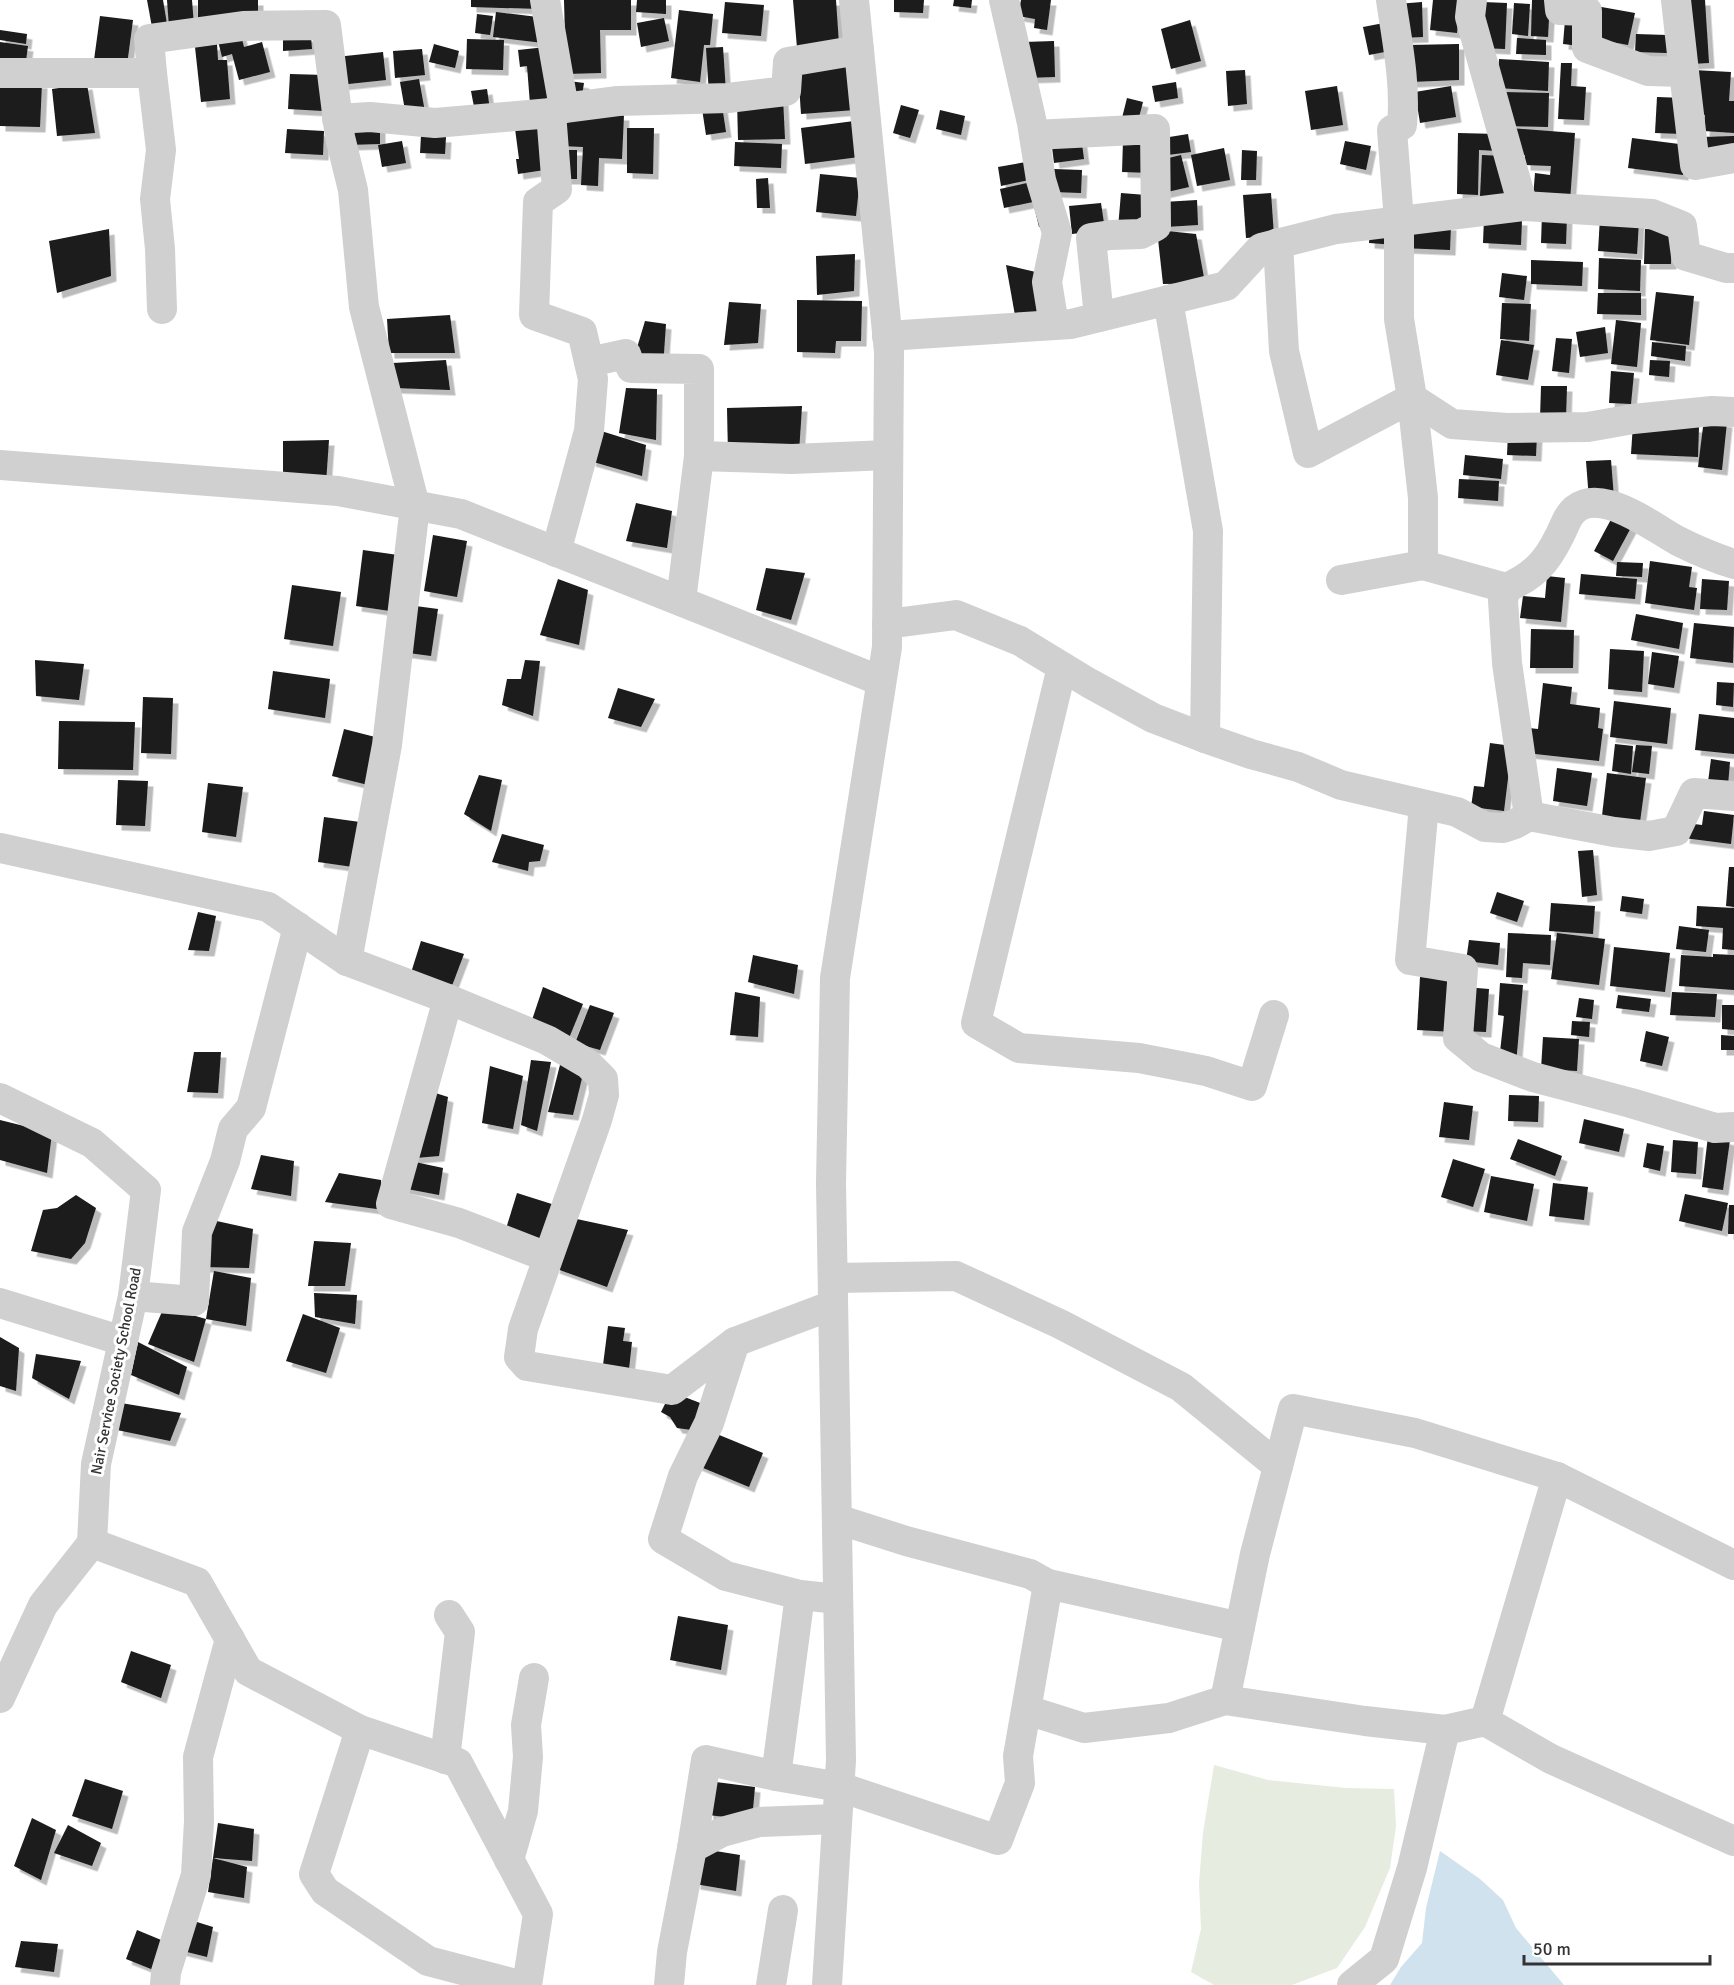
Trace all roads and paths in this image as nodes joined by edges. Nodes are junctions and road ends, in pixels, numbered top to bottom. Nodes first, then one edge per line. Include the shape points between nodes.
1 (545, 0) edge
2 (854, 0) edge
3 (1004, 0) edge
4 (1391, 0) edge
5 (1472, 0) edge
6 (1558, 0) edge
7 (1677, 0) edge
8 (859, 50) junction
9 (1684, 72) junction
10 (0, 73) edge
11 (152, 73) junction
12 (557, 111) junction
13 (337, 119) junction
14 (1034, 135) junction
15 (1734, 158) edge
16 (1523, 206) junction
17 (1399, 221) junction
18 (1278, 243) junction
19 (1734, 268) edge
20 (1168, 300) junction
21 (162, 309) dead end
22 (1100, 317) junction
23 (1054, 325) junction
24 (887, 336) junction
25 (589, 362) junction
26 (1412, 398) junction
27 (1734, 412) edge
28 (888, 455) junction
29 (699, 456) junction
30 (0, 465) edge
31 (415, 506) junction
32 (556, 552) junction
33 (1734, 564) edge
34 (1423, 565) junction
35 (1341, 580) dead end
36 (1506, 588) junction
37 (681, 601) junction
38 (887, 624) junction
39 (1062, 667) junction
40 (882, 681) junction
41 (1205, 738) junction
42 (1734, 796) edge
43 (1424, 804) junction
44 (1529, 816) junction
45 (0, 848) edge
46 (298, 927) junction
47 (347, 961) junction
48 (448, 999) junction
49 (1274, 1015) dead end
50 (0, 1098) edge
51 (1734, 1127) edge
52 (547, 1257) junction
53 (833, 1292) junction
54 (133, 1296) junction
55 (0, 1303) edge
56 (123, 1341) junction
57 (735, 1342) junction
58 (1278, 1466) junction
59 (1557, 1477) junction
60 (837, 1520) junction
61 (92, 1543) junction
62 (1734, 1566) edge
63 (1048, 1584) junction
64 (800, 1596) junction
65 (838, 1599) junction
66 (449, 1615) dead end
67 (1240, 1627) junction
68 (230, 1639) junction
69 (534, 1678) dead end
70 (0, 1698) edge
71 (1225, 1700) junction
72 (1027, 1710) junction
73 (1485, 1721) junction
74 (360, 1730) junction
75 (1445, 1730) junction
76 (445, 1759) junction
77 (776, 1776) junction
78 (840, 1787) junction
79 (837, 1819) junction
80 (1734, 1841) edge
81 (692, 1848) junction
82 (509, 1860) junction
83 (783, 1910) dead end
84 (165, 1985) edge
85 (519, 1985) edge
86 (527, 1985) edge
87 (669, 1985) edge
88 (771, 1985) edge
89 (827, 1985) edge
90 (1352, 1985) edge

1 - 12 street
2 - 8 street
3 - 14 street
4 - 17 street via 1403,113 1402,125 1392,130
5 - 16 street via 1470,17
6 - 9 street via 1560,10 1587,11 1587,48 1648,71
7 - 9 street
8 - 12 street via 788,62 786,91 728,98 618,101
8 - 24 street
9 - 15 street via 1695,165
10 - 11 street
11 - 13 street via 149,39 243,26 327,25
11 - 21 street via 161,150 155,199
12 - 13 street via 435,123 370,117
12 - 25 street via 557,189 538,201 534,315 582,332
13 - 31 street via 353,190 364,307
14 - 22 street via 1155,129 1156,226 1141,234 1091,238
14 - 23 street via 1041,180 1057,233 1047,282
16 - 17 street
16 - 19 street via 1652,214 1682,226 1686,256
17 - 18 street via 1336,229
17 - 26 street via 1400,319
18 - 20 street via 1261,248 1226,286
18 - 26 street via 1284,351 1308,453
20 - 22 street
20 - 41 street via 1208,531
22 - 23 street
23 - 24 street
24 - 28 street
25 - 29 street via 626,354 631,368 699,369
25 - 32 street via 593,379 589,431
26 - 27 street via 1452,424 1507,428 1588,427 1633,419
26 - 34 street via 1423,498
28 - 29 street via 792,459
28 - 38 street
29 - 37 street
30 - 31 street via 338,491
31 - 32 street via 461,514
31 - 47 street via 387,745
32 - 37 street
33 - 36 street via 1688,546 1628,510 1605,503 1585,503 1570,512 1550,557
34 - 35 street
34 - 36 street
36 - 44 street via 1503,600 1507,663
37 - 40 street
38 - 39 street via 956,615 1020,641
38 - 40 street
39 - 41 street via 1153,718
39 - 49 street via 976,1023 1019,1047 1139,1058 1206,1071 1252,1086
40 - 53 street via 835,978
41 - 43 street via 1341,785
42 - 44 street via 1695,793 1676,831 1649,836
43 - 44 street via 1457,812 1485,827 1503,828
43 - 51 street via 1410,960 1463,969 1458,1038 1481,1057 1533,1077 1715,1128
45 - 46 street via 267,907
46 - 47 street
46 - 54 street via 251,1108 233,1129 225,1161 197,1232 194,1301
47 - 48 street
48 - 52 street via 547,1041 588,1064 603,1079 604,1095 597,1120
48 - 52 street via 391,1204 459,1223
50 - 54 street, Nair Service Society School Road via 92,1143 146,1190
52 - 57 street via 522,1329 519,1357 527,1366 672,1390
53 - 57 street
53 - 58 street via 956,1276 1181,1387
53 - 60 street
54 - 56 street, Nair Service Society School Road
55 - 56 street
56 - 61 street, Nair Service Society School Road via 96,1464
57 - 64 street via 709,1423 683,1476 663,1539 726,1576
58 - 59 street via 1293,1409 1415,1433
58 - 67 street
59 - 62 street
59 - 73 street
60 - 63 street via 1030,1574
60 - 65 street
61 - 68 street via 197,1582
61 - 70 street via 42,1605
63 - 67 street
63 - 72 street
64 - 65 street
64 - 77 street
65 - 78 street
66 - 76 street via 460,1632
67 - 71 street
68 - 74 street via 248,1671
68 - 84 street via 198,1757 196,1875
69 - 82 street via 526,1725 528,1757 523,1811
71 - 72 street via 1169,1718 1084,1728
71 - 75 street
72 - 78 street via 1018,1756 1020,1783 998,1840
73 - 75 street
73 - 80 street via 1551,1759
74 - 76 street
74 - 85 street via 314,1874 325,1891 428,1961
75 - 90 street via 1412,1868 1384,1959
76 - 82 street via 458,1763
77 - 78 street
77 - 81 street via 706,1760
78 - 79 street
79 - 81 street via 759,1822 722,1832
79 - 89 street
81 - 87 street
82 - 86 street via 538,1914
83 - 88 street

